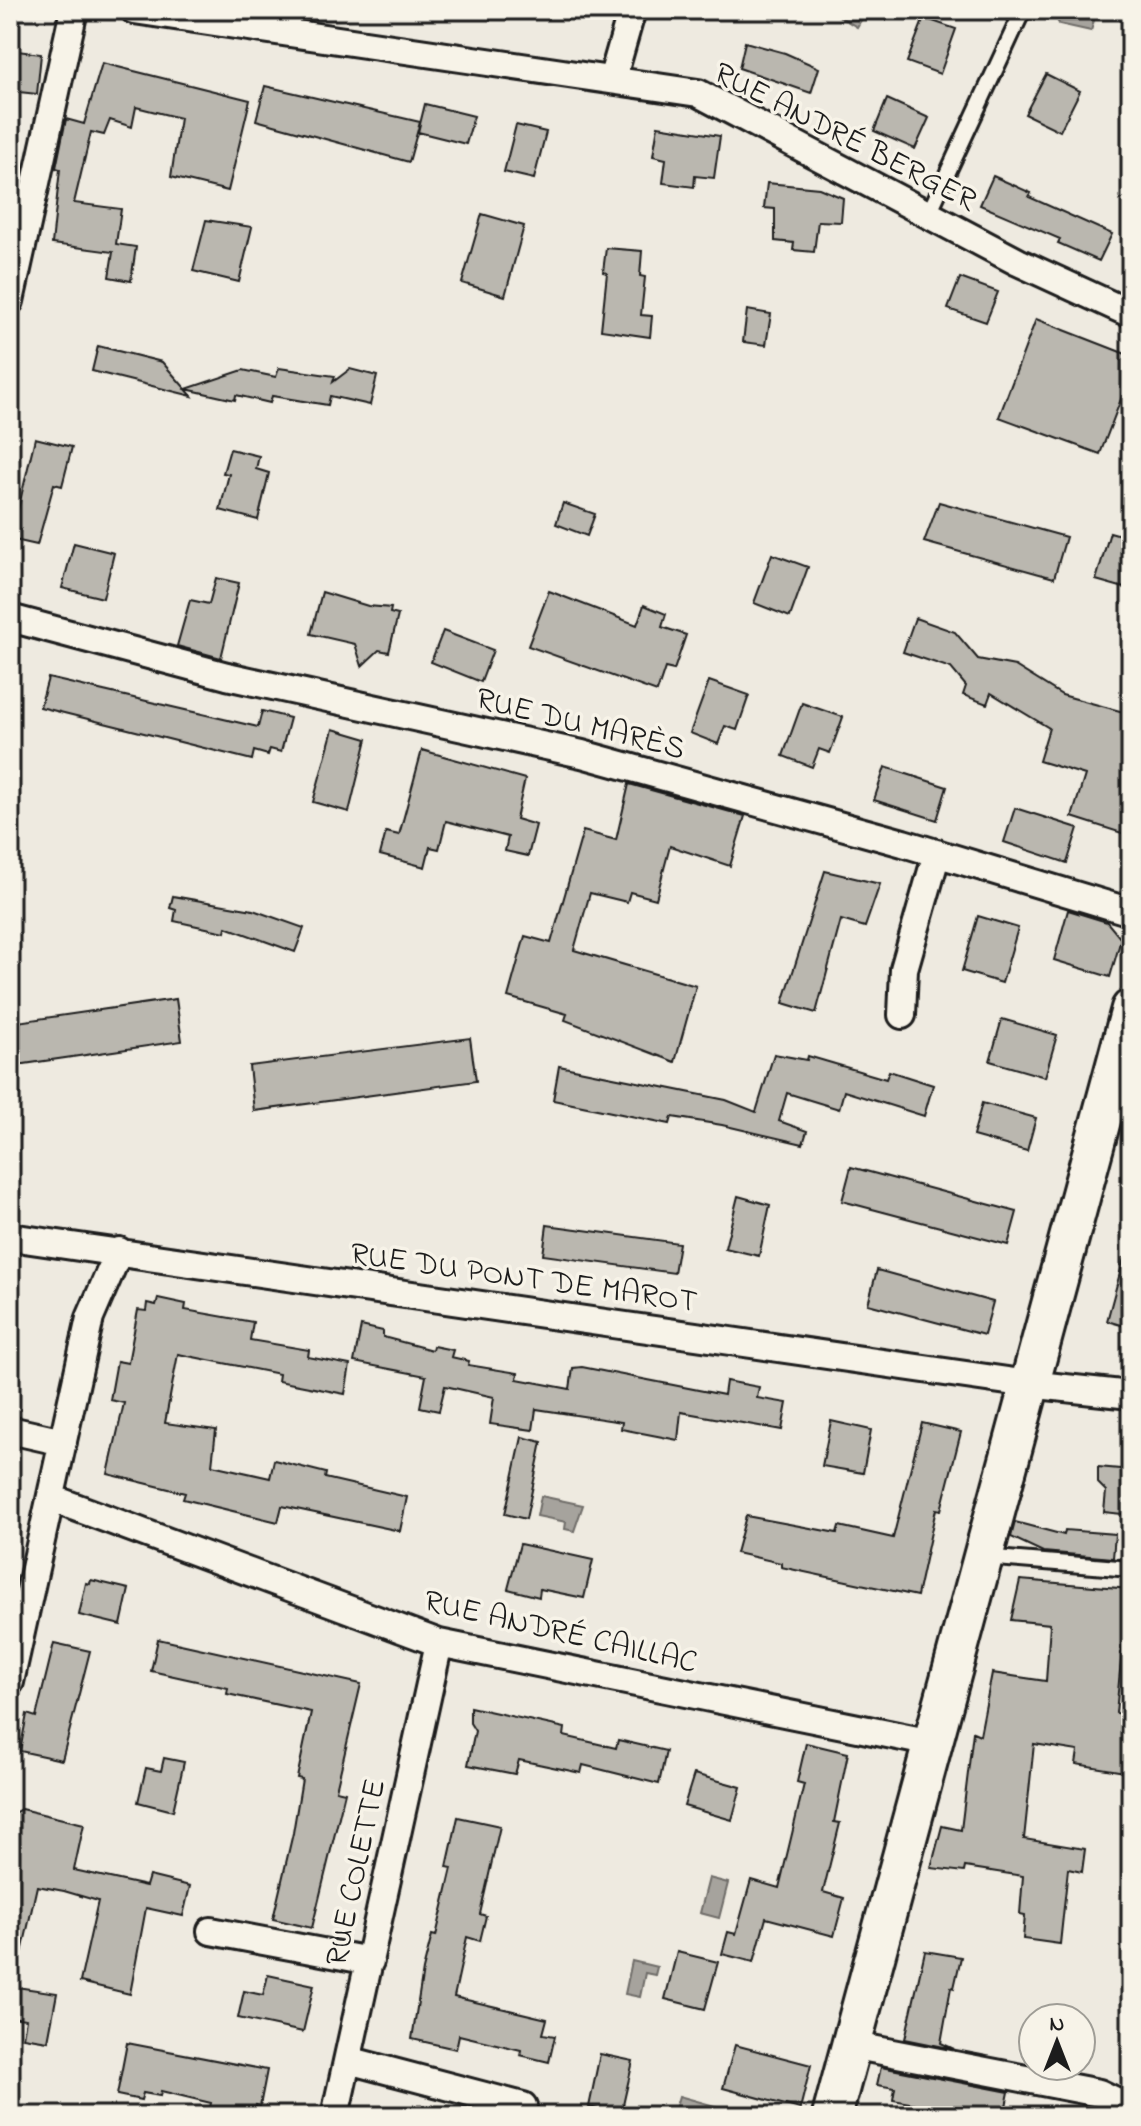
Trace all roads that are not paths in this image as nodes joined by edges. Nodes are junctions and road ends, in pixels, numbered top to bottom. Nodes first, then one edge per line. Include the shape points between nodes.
1 (74, 10) edge
2 (134, 10) edge
3 (632, 10) edge
4 (1023, 10) edge
5 (612, 80) junction
6 (928, 215) junction
7 (10, 301) edge
8 (1131, 314) edge
9 (10, 618) edge
10 (937, 853) junction
11 (1131, 912) edge
12 (1131, 1009) edge
13 (902, 1015) dead end
14 (10, 1237) edge
15 (119, 1251) junction
16 (1028, 1384) junction
17 (1131, 1395) edge
18 (10, 1430) edge
19 (63, 1442) junction
20 (51, 1498) junction
21 (982, 1557) junction
22 (1131, 1569) edge
23 (439, 1643) junction
24 (10, 1682) edge
25 (932, 1743) junction
26 (211, 1931) dead end
27 (370, 1961) junction
28 (851, 2045) junction
29 (348, 2060) junction
30 (523, 2106) dead end
31 (335, 2116) edge
32 (832, 2116) edge
33 (1123, 2116) edge

1 - 7 street
2 - 5 street, RUE ANDRÉ BERGER
3 - 5 street
4 - 6 lane
5 - 6 street, RUE ANDRÉ BERGER via 698,93
6 - 8 street, RUE ANDRÉ BERGER
9 - 10 street, RUE DU MARÈS via 227,676 582,754
10 - 11 street, RUE DU MARÈS
10 - 13 street via 904,969
12 - 16 main road
14 - 15 street, RUE DU PONT DE MAROT
15 - 16 street, RUE DU PONT DE MAROT
15 - 19 street via 90,1318
16 - 17 street, RUE DU PONT DE MAROT
16 - 21 main road
18 - 19 street
19 - 20 street
20 - 23 street, RUE ANDRÉ CAILLAC
20 - 24 street
21 - 22 lane
21 - 25 main road
23 - 25 street, RUE ANDRÉ CAILLAC
23 - 27 street, RUE COLETTE
25 - 28 main road
26 - 27 street
27 - 29 street, RUE COLETTE
28 - 32 main road
28 - 33 street via 1099,2093 1120,2103
29 - 30 street
29 - 31 street, RUE COLETTE

